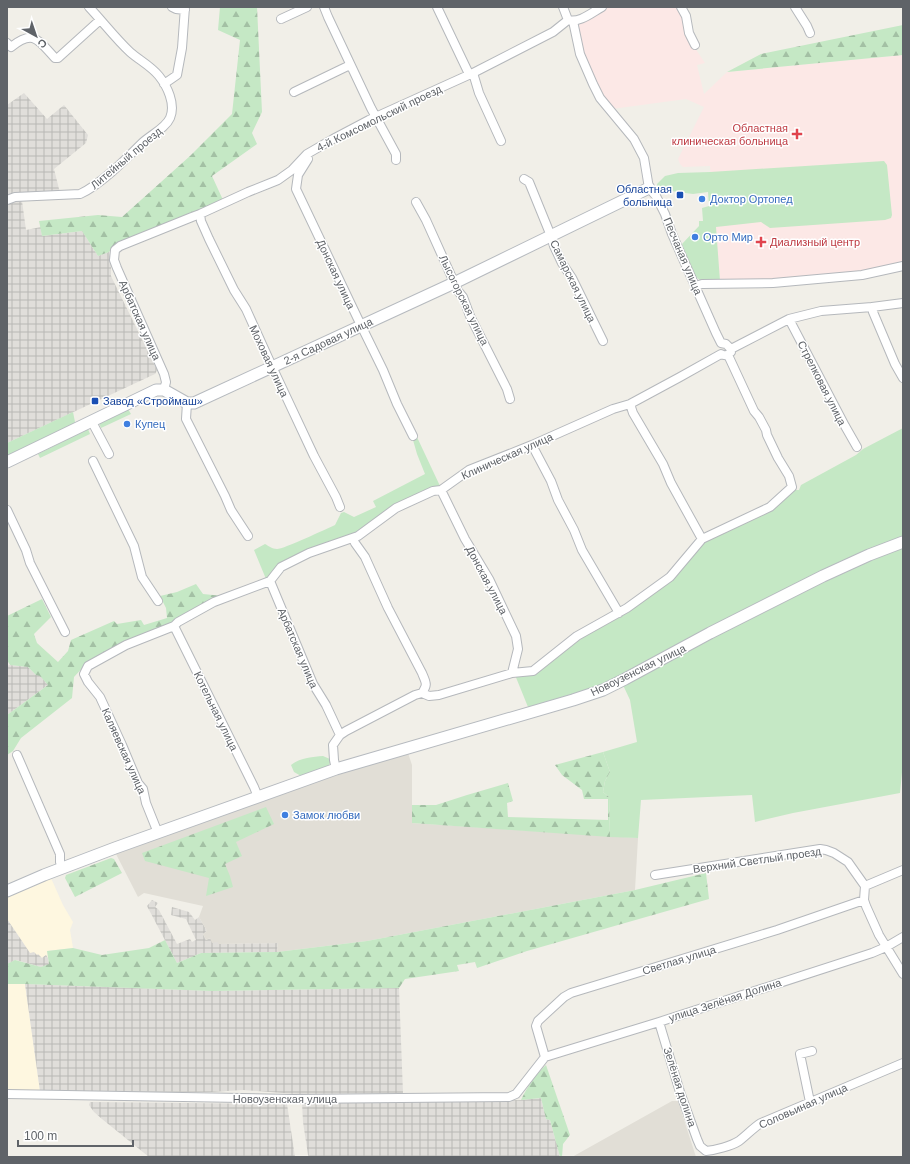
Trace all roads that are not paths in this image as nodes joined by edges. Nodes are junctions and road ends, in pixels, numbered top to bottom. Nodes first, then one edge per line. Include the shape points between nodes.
1 (89, 7) edge
2 (172, 7) edge
3 (307, 7) edge
4 (324, 7) edge
5 (437, 7) edge
6 (563, 7) edge
7 (602, 7) edge
8 (681, 7) edge
9 (795, 7) edge
10 (185, 9) edge
11 (281, 19) dead end
12 (100, 20) junction
13 (570, 20) junction
14 (810, 33) dead end
15 (7, 42) edge
16 (695, 45) dead end
17 (350, 65) junction
18 (471, 73) junction
19 (164, 84) junction
20 (294, 92) dead end
21 (376, 118) junction
22 (501, 141) dead end
23 (307, 154) junction
24 (396, 160) dead end
25 (524, 179) dead end
26 (649, 188) junction
27 (7, 200) edge
28 (416, 202) dead end
29 (200, 214) junction
30 (551, 236) junction
31 (115, 250) joint
32 (903, 266) edge
33 (454, 283) junction
34 (695, 286) junction
35 (903, 303) edge
36 (872, 307) junction
37 (789, 319) junction
38 (361, 326) junction
39 (603, 341) dead end
40 (726, 353) junction
41 (272, 368) junction
42 (903, 378) edge
43 (164, 390) junction
44 (510, 399) dead end
45 (187, 403) junction
46 (630, 404) junction
47 (92, 422) junction
48 (413, 436) dead end
49 (532, 445) junction
50 (857, 447) dead end
51 (109, 454) dead end
52 (93, 461) dead end
53 (7, 462) edge
54 (441, 490) junction
55 (340, 506) dead end
56 (7, 510) edge
57 (248, 536) dead end
58 (353, 538) junction
59 (702, 539) junction
60 (903, 542) edge
61 (270, 581) junction
62 (158, 601) dead end
63 (618, 613) junction
64 (174, 626) junction
65 (65, 632) dead end
66 (512, 673) junction
67 (84, 674) joint
68 (422, 693) junction
69 (340, 735) junction
70 (17, 755) dead end
71 (336, 769) junction
72 (258, 797) junction
73 (158, 833) junction
74 (62, 869) junction
75 (903, 870) edge
76 (655, 875) dead end
77 (865, 886) junction
78 (7, 891) edge
79 (864, 900) junction
80 (903, 937) edge
81 (886, 947) junction
82 (903, 974) edge
83 (659, 1022) junction
84 (812, 1051) dead end
85 (545, 1057) junction
86 (903, 1063) edge
87 (7, 1094) edge
88 (810, 1102) junction
89 (706, 1151) joint

1 - 12 street
2 - 10 street
3 - 11 street
4 - 17 street
5 - 18 street
6 - 13 street, Песчаная улица
7 - 13 street, 4-й Комсомольский проезд via 578,20
8 - 16 street
9 - 14 street
10 - 19 street via 177,75
12 - 15 street via 58,58 54,58 34,38 19,41 11,47
12 - 19 street via 130,52 158,75
13 - 18 street, 4-й Комсомольский проезд via 553,32
13 - 26 street, Песчаная улица via 580,54 600,98 634,139 644,158
17 - 20 street
17 - 21 street
18 - 21 street, 4-й Комсомольский проезд
18 - 22 street
19 - 27 street, Литейный проезд via 173,110 170,119 89,190 80,194 15,197
21 - 23 street, 4-й Комсомольский проезд
21 - 24 street via 396,154
23 - 29 street, 4-й Комсомольский проезд via 278,180
23 - 38 street, Донская улица via 308,158 298,175 296,189
25 - 30 street, Самарская улица via 528,182
26 - 30 main road, 2-я Садовая улица
26 - 34 street, Песчаная улица via 663,209
28 - 33 street, Лысогорская улица
29 - 31 street, 4-й Комсомольский проезд
29 - 41 street, Моховая улица via 201,221 234,290 246,309
30 - 33 main road, 2-я Садовая улица
30 - 39 street, Самарская улица via 562,263
31 - 43 street, Арбатская улица via 114,260 117,268 164,374
32 - 34 street via 862,275 773,283
33 - 38 main road, 2-я Садовая улица
33 - 44 street, Лысогорская улица via 463,297
34 - 40 street, Песчаная улица via 716,333 722,343 726,344
35 - 36 street, Клиническая улица
36 - 37 street, Клиническая улица via 821,310
36 - 42 street
37 - 40 street, Клиническая улица
37 - 50 street, Стрелковая улица
38 - 41 main road, 2-я Садовая улица
38 - 48 street, Донская улица
40 - 46 street, Клиническая улица
40 - 59 street via 789,476 792,487 770,507
41 - 45 main road, 2-я Садовая улица via 194,403
41 - 55 street, Моховая улица
43 - 45 main road
43 - 47 main road via 156,390
45 - 57 street via 186,419 231,510
46 - 49 street, Клиническая улица via 613,408
46 - 59 street
47 - 51 street
47 - 53 main road
49 - 54 street, Клиническая улица via 469,470
49 - 63 street via 582,550
52 - 62 street via 134,546 142,577
54 - 58 street, Клиническая улица via 433,491 396,508
54 - 66 street, Донская улица via 465,539 489,579 516,636 518,649
56 - 65 street
58 - 61 street, Клиническая улица via 309,553 281,567
58 - 68 street via 365,557 427,684
59 - 63 street via 670,577
60 - 71 main road, Новоузенская улица via 823,576 603,690
61 - 64 street, Клиническая улица via 214,602
61 - 69 street, Арбатская улица via 313,684
63 - 66 street via 578,636 533,671
64 - 67 street, Клиническая улица via 126,645 88,666
64 - 72 street, Котельная улица
66 - 68 street via 439,695 429,696
67 - 73 street, Каляевская улица via 100,697 138,783 144,790 146,803
68 - 69 street
69 - 71 street via 333,744
70 - 74 street via 60,854
71 - 72 main road, Новоузенская улица
72 - 73 main road, Новоузенская улица
73 - 74 main road, Новоузенская улица
74 - 78 main road, Новоузенская улица
75 - 77 street
76 - 77 street, Верхний Светлый проезд via 820,849 834,853 848,862
77 - 79 street
79 - 81 street
79 - 85 street, Светлая улица via 777,930 571,993 538,1021 536,1026
80 - 81 street, улица Зелёная Долина
81 - 82 street
81 - 83 street, улица Зелёная Долина
83 - 85 street, улица Зелёная Долина
83 - 89 street, Зелёная долина via 682,1099 697,1140
84 - 88 street via 800,1054
85 - 87 street, Новоузенская улица via 516,1094 509,1096 293,1099
86 - 88 street, Соловьиная улица
88 - 89 street, Соловьиная улица via 761,1123 737,1142

